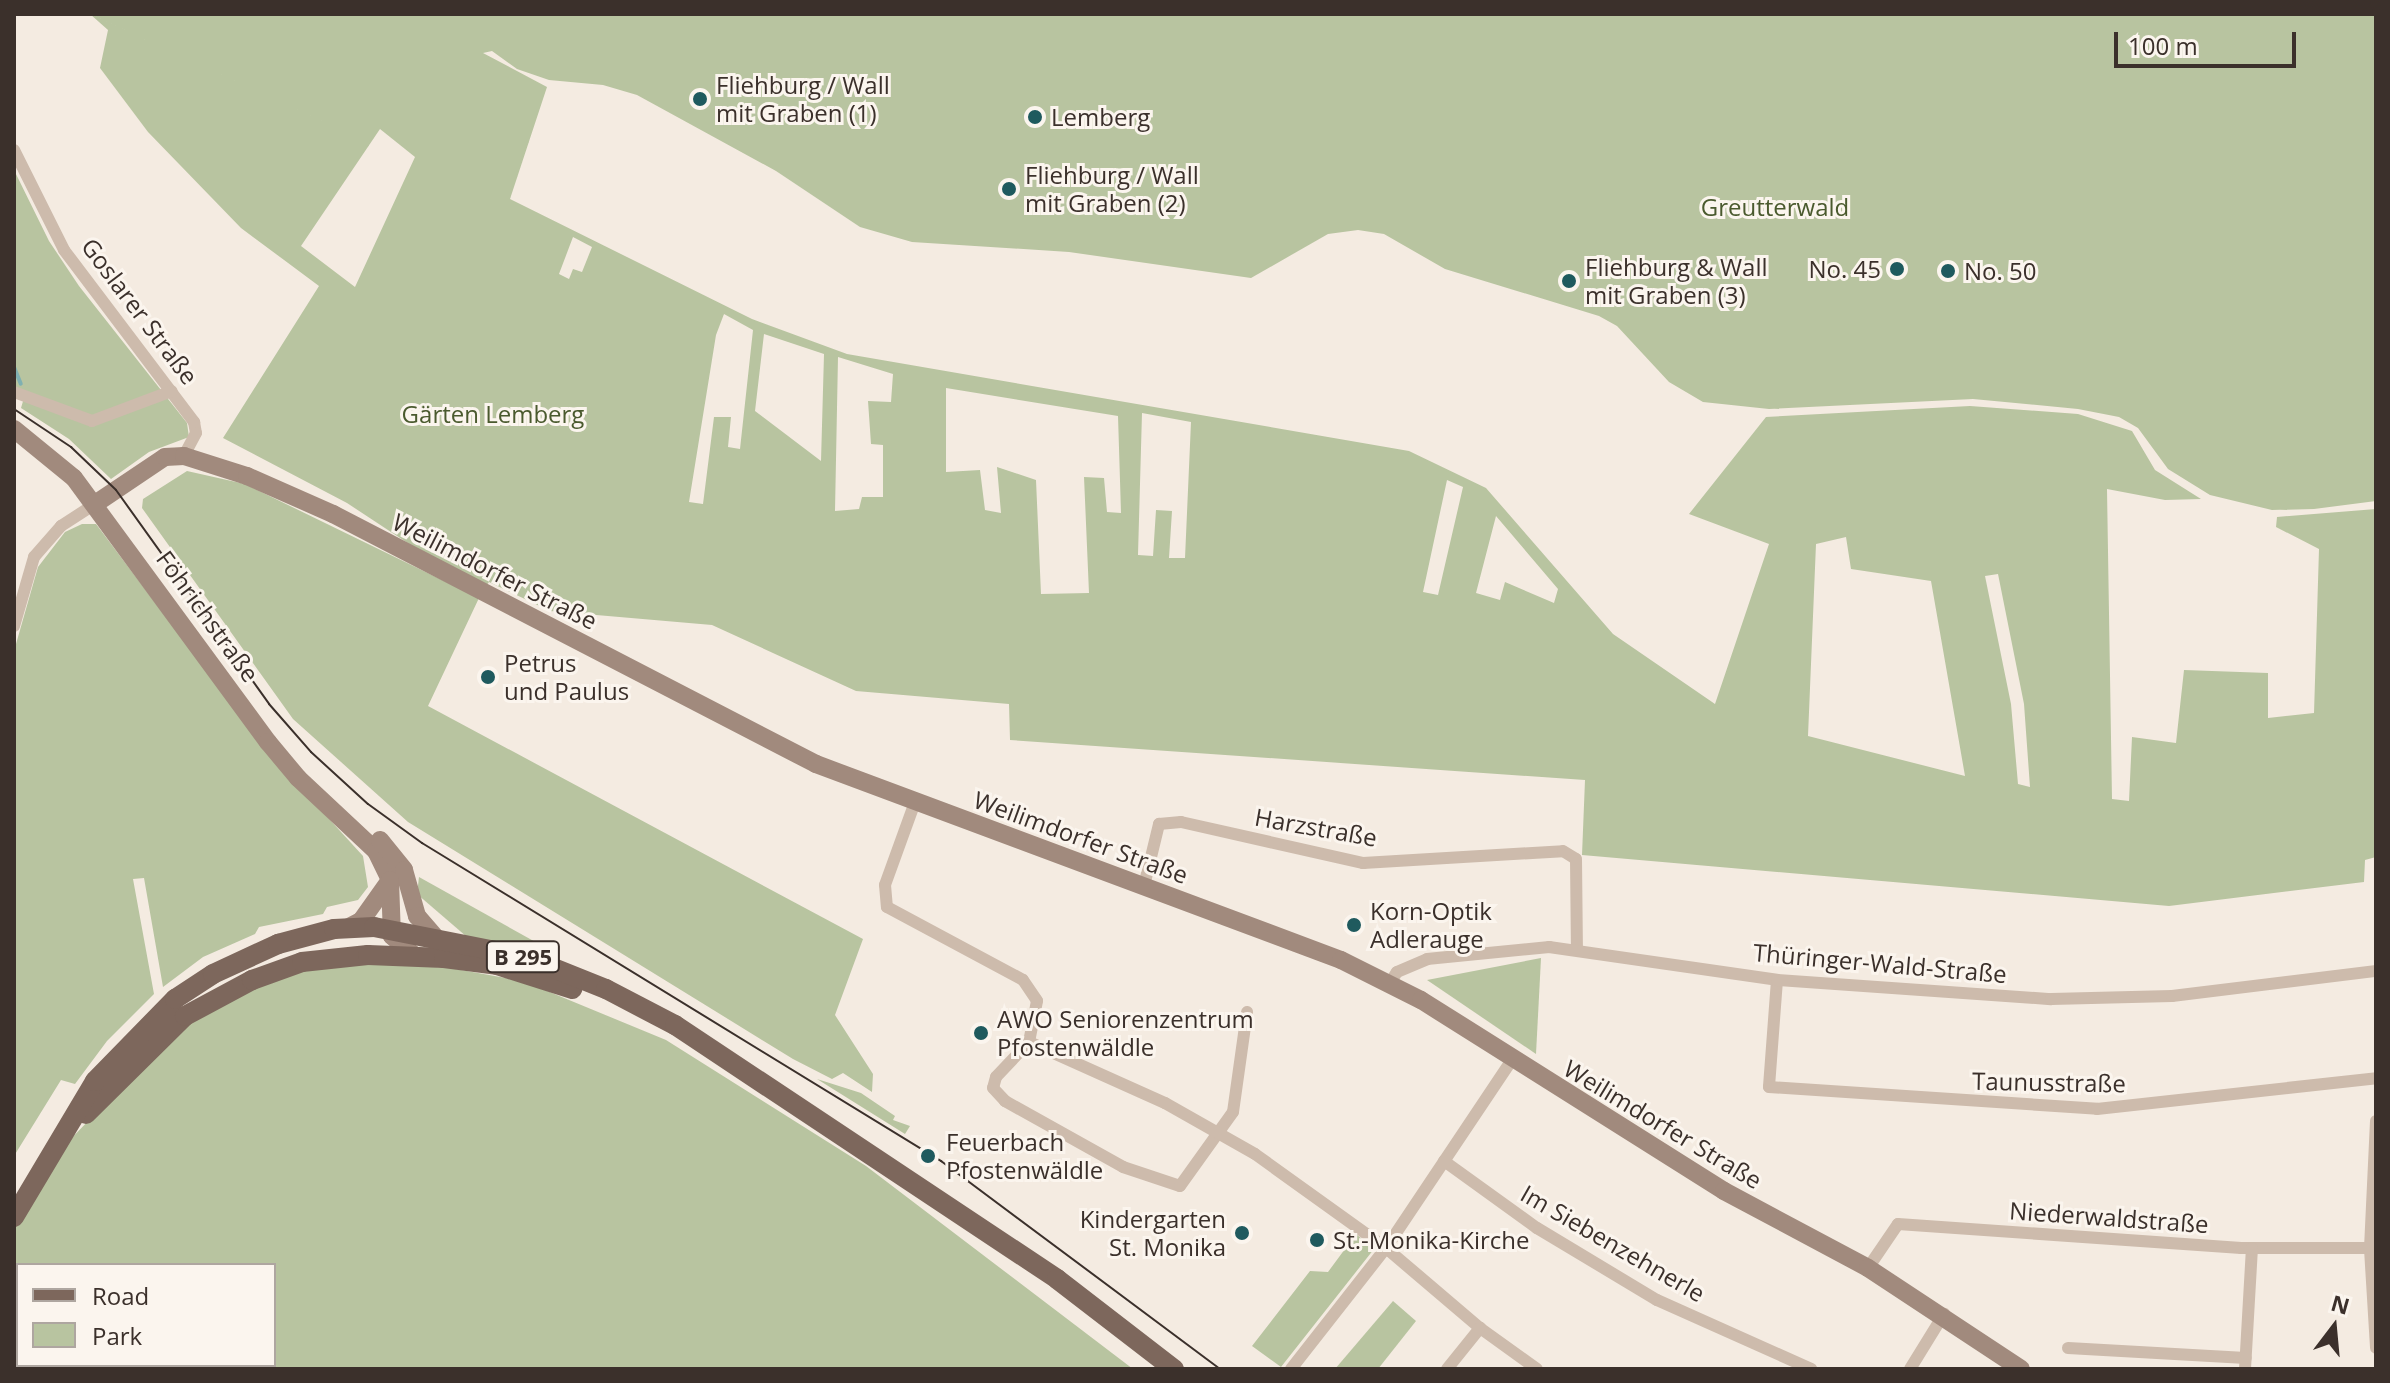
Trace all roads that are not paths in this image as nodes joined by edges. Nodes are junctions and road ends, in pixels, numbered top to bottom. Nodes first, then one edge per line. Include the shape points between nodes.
1 (14, 150) edge
2 (172, 391) junction
3 (14, 392) edge
4 (14, 429) edge
5 (184, 456) junction
6 (95, 504) junction
7 (14, 626) edge
8 (282, 758) junction
9 (915, 802) junction
10 (390, 880) junction
11 (1144, 886) junction
12 (411, 904) junction
13 (349, 927) junction
14 (393, 932) junction
15 (436, 938) junction
16 (1577, 948) junction
17 (368, 955) junction
18 (415, 956) junction
19 (2376, 971) edge
20 (1777, 980) junction
21 (1390, 983) junction
22 (1247, 1012) dead end
23 (1029, 1042) junction
24 (717, 1056) junction
25 (1512, 1060) junction
26 (2376, 1078) edge
27 (2376, 1121) edge
28 (1219, 1134) junction
29 (59, 1145) junction
30 (1444, 1161) junction
31 (14, 1217) edge
32 (1386, 1248) junction
33 (2252, 1248) junction
34 (2373, 1248) edge
35 (1868, 1268) junction
36 (1944, 1314) junction
37 (1480, 1328) junction
38 (2068, 1348) dead end
39 (2376, 1348) edge
40 (2246, 1364) edge
41 (1174, 1369) edge
42 (1291, 1369) edge
43 (1447, 1369) edge
44 (1537, 1369) edge
45 (1811, 1369) edge
46 (1910, 1369) edge
47 (2021, 1369) edge

1 - 2 street, Goslarer Straße via 64,250
2 - 3 street via 92,421
2 - 5 street, Goslarer Straße via 196,433
4 - 6 street, Föhrichstraße via 56,460
5 - 6 street via 152,462
5 - 9 street, Weilimdorfer Straße via 298,498 727,722
6 - 7 street via 61,526 34,557
6 - 8 street, Föhrichstraße
8 - 10 street, Föhrichstraße via 376,851
8 - 12 street, Föhrichstraße via 388,847 404,870
9 - 11 street, Weilimdorfer Straße
9 - 23 street via 885,885 887,907 1023,980 1037,1001
10 - 13 street via 361,921
10 - 14 street, Föhrichstraße
11 - 16 street, Harzstraße via 1159,824 1181,822 1363,863 1563,851 1576,859
11 - 21 street, Weilimdorfer Straße
12 - 14 street
12 - 15 street
13 - 14 main road, B 295
13 - 29 main road, B 295 via 252,955 175,999 95,1081
14 - 15 main road, B 295
14 - 17 street
14 - 18 street
15 - 24 main road, B 295 via 526,957 577,976 675,1025
16 - 20 street, Thüringer-Wald-Straße
16 - 21 street, Thüringer-Wald-Straße via 1508,949 1427,959 1397,972
17 - 18 main road, B 295
17 - 29 main road, B 295 via 276,970 208,1002 162,1035
18 - 24 main road, B 295 via 497,965 559,983
19 - 20 street, Thüringer-Wald-Straße via 2172,996 2095,999
20 - 26 street, Taunusstraße via 1769,1087 2097,1109
21 - 25 street, Weilimdorfer Straße
22 - 28 street via 1233,1112
23 - 28 street via 1165,1103
23 - 28 street via 996,1077 993,1088 1059,1135 1123,1167 1180,1186
24 - 41 main road, B 295 via 1057,1279
25 - 30 street
25 - 35 street, Weilimdorfer Straße via 1724,1191
27 - 34 street
28 - 32 street
29 - 31 main road, B 295
30 - 32 street
30 - 45 street, Im Siebenzehnerle via 1537,1228 1657,1300
32 - 37 street
32 - 42 street
33 - 34 street, Niederwaldstraße
33 - 35 street, Niederwaldstraße via 1898,1224
33 - 40 street
34 - 39 street
35 - 36 street, Weilimdorfer Straße
36 - 46 street
36 - 47 street, Weilimdorfer Straße
37 - 43 street
37 - 44 street
38 - 40 street

